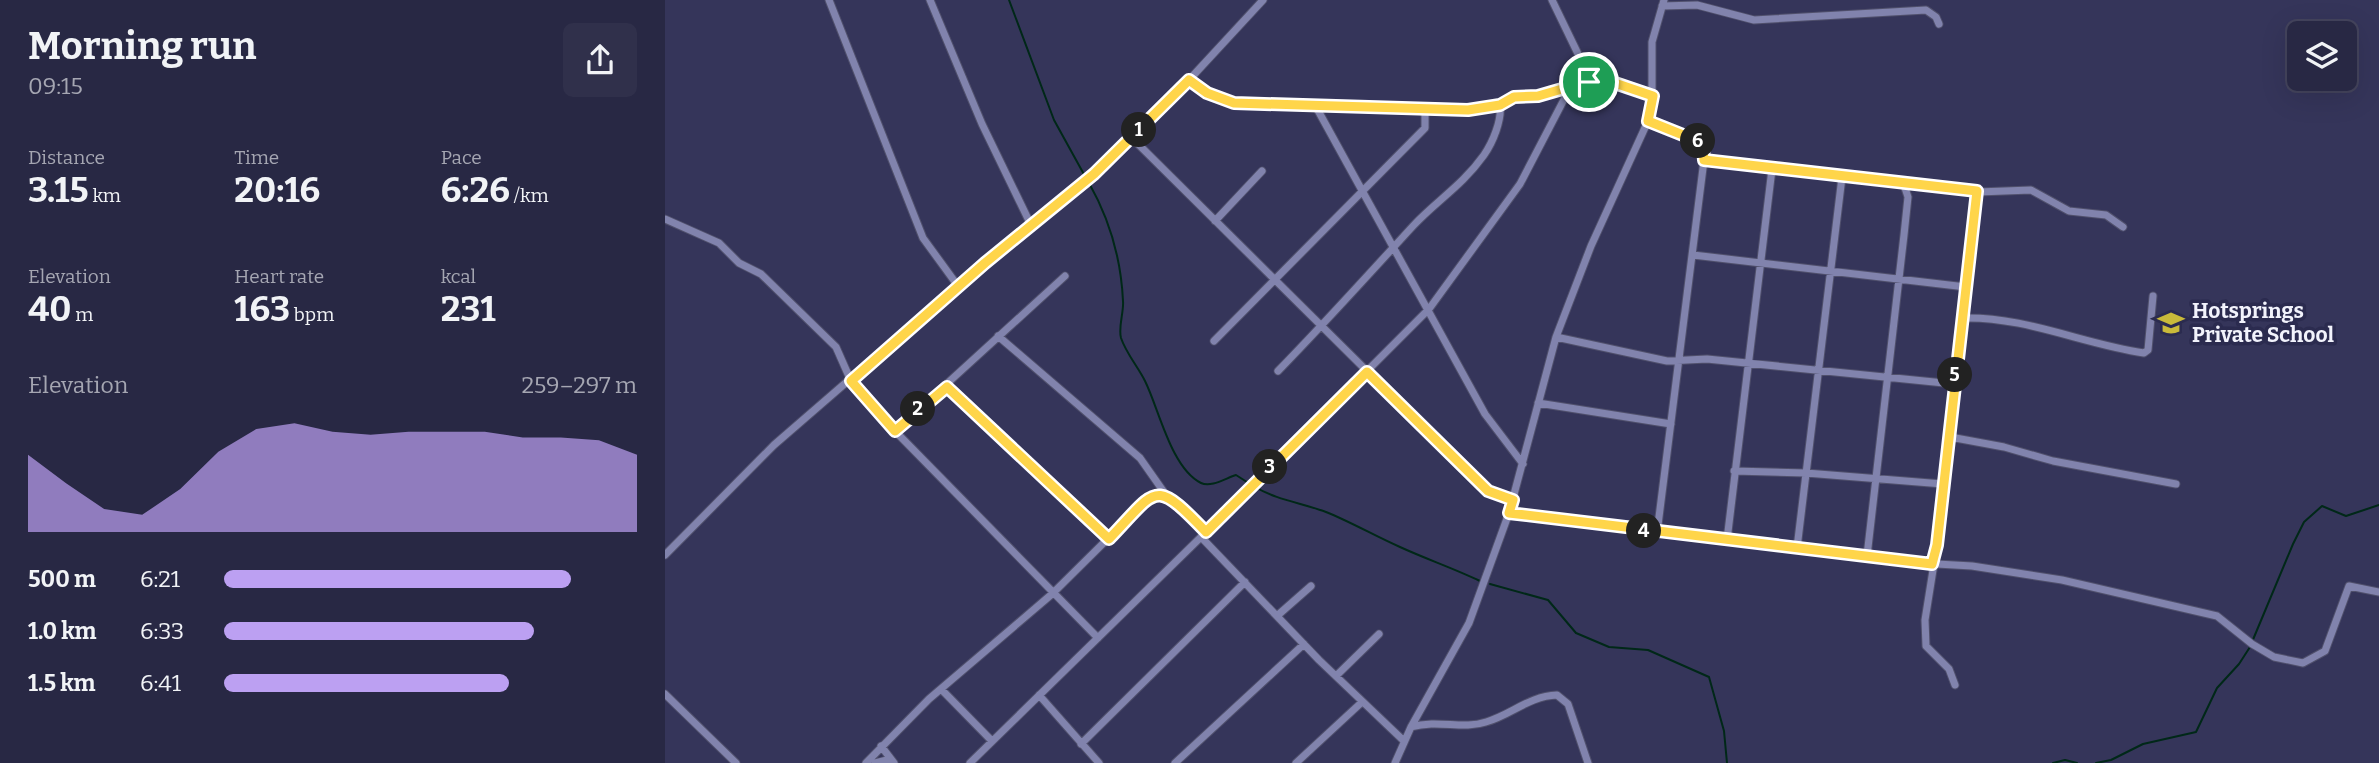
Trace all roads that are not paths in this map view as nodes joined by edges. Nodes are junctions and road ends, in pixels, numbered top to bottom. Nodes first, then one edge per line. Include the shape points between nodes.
1 (829, 0) edge
2 (930, 0) edge
3 (1263, 0) edge
4 (1552, 0) edge
5 (1663, 3) edge
6 (1939, 24) dead end
7 (1600, 78) junction
8 (1189, 80) junction
9 (1570, 88) junction
10 (1653, 96) junction
11 (1315, 105) junction
12 (1500, 105) junction
13 (1425, 111) junction
14 (1648, 121) junction
15 (1132, 138) junction
16 (1704, 160) junction
17 (1772, 169) junction
18 (1262, 171) dead end
19 (1842, 177) junction
20 (1903, 182) junction
21 (1363, 191) junction
22 (1977, 191) junction
23 (665, 219) edge
24 (1215, 221) junction
25 (1031, 225) junction
26 (2123, 227) dead end
27 (1395, 248) junction
28 (1693, 256) junction
29 (1762, 265) junction
30 (1832, 273) junction
31 (1066, 276) dead end
32 (1275, 280) junction
33 (1899, 280) junction
34 (958, 286) junction
35 (1966, 287) junction
36 (2153, 296) dead end
37 (1429, 309) junction
38 (1962, 318) junction
39 (1321, 327) junction
40 (998, 336) junction
41 (1556, 337) junction
42 (1214, 341) dead end
43 (1679, 360) junction
44 (1750, 362) junction
45 (1818, 370) junction
46 (1278, 371) dead end
47 (1367, 372) junction
48 (1887, 377) junction
49 (851, 381) junction
50 (1954, 384) junction
51 (947, 387) junction
52 (1538, 403) junction
53 (1671, 424) junction
54 (895, 431) junction
55 (1950, 437) junction
56 (1523, 464) junction
57 (1734, 471) junction
58 (1806, 473) junction
59 (1876, 478) junction
60 (1943, 484) junction
61 (2176, 484) dead end
62 (1166, 495) junction
63 (1513, 500) junction
64 (1509, 513) junction
65 (1657, 533) junction
66 (1203, 535) junction
67 (1109, 539) junction
68 (1727, 540) junction
69 (1797, 548) junction
70 (665, 555) edge
71 (1867, 556) junction
72 (1932, 564) junction
73 (1245, 582) junction
74 (1311, 586) dead end
75 (2379, 592) edge
76 (1052, 594) junction
77 (1278, 615) junction
78 (1379, 634) dead end
79 (1098, 638) junction
80 (1304, 644) junction
81 (1336, 676) junction
82 (1955, 685) dead end
83 (941, 689) junction
84 (665, 694) edge
85 (1039, 695) junction
86 (1362, 702) junction
87 (1411, 727) junction
88 (992, 741) junction
89 (1404, 741) junction
90 (1080, 744) junction
91 (881, 746) junction
92 (892, 761) edge
93 (736, 763) edge
94 (866, 763) edge
95 (875, 763) edge
96 (970, 763) edge
97 (1098, 763) edge
98 (1175, 763) edge
99 (1296, 763) edge
100 (1395, 763) edge
101 (1588, 763) edge

1 - 34 street via 923,238
2 - 25 street
3 - 8 street
4 - 7 street via 1580,58
5 - 6 street via 1697,5 1754,20 1926,10
5 - 10 street via 1652,42
7 - 9 street
7 - 10 street
8 - 11 street via 1234,103
8 - 15 street
9 - 12 street via 1514,97
9 - 37 street via 1520,184
10 - 14 street
11 - 13 street
11 - 21 street
12 - 13 street
12 - 27 street via 1500,119 1485,155 1461,185 1414,225
13 - 21 street via 1425,128
14 - 16 street via 1698,141
14 - 41 street
15 - 24 street
15 - 25 street
16 - 17 street
16 - 28 street
17 - 19 street
17 - 29 street
18 - 24 street
19 - 20 street
19 - 30 street
20 - 22 street
20 - 33 street via 1908,197
21 - 27 street
21 - 32 street
22 - 26 street via 2031,190 2069,211 2106,215
22 - 35 street
23 - 49 street via 709,237 761,274 836,347
24 - 32 street
25 - 34 street
27 - 37 street
27 - 39 street
28 - 29 street
28 - 43 street
29 - 30 street
29 - 44 street
30 - 33 street
30 - 45 street
31 - 40 street
32 - 39 street
32 - 42 street
33 - 35 street
33 - 48 street
34 - 49 street
35 - 38 street
36 - 38 street via 2144,353 2025,324
37 - 47 street
37 - 56 street via 1485,414
38 - 50 street
39 - 46 street
39 - 47 street
40 - 51 street
40 - 62 street via 1140,458
41 - 43 street via 1643,358
41 - 52 street
43 - 44 street
43 - 53 street
44 - 45 street
44 - 57 street
45 - 48 street
45 - 58 street
47 - 63 street via 1488,491
47 - 66 street
48 - 50 street
48 - 59 street
49 - 54 street
49 - 70 street via 774,445
50 - 55 street
51 - 54 street
51 - 67 street
52 - 53 street
52 - 56 street
53 - 65 street
54 - 76 street
55 - 60 street
55 - 61 street
56 - 63 street
57 - 58 street
57 - 68 street
58 - 59 street
58 - 69 street
59 - 60 street
59 - 71 street
60 - 72 street
62 - 66 street
62 - 67 street via 1147,499
63 - 64 street
64 - 65 street
64 - 87 street via 1469,624
65 - 68 street
66 - 73 street
66 - 79 street
67 - 76 street
68 - 69 street
69 - 71 street
71 - 72 street
72 - 75 street via 2062,580 2217,616 2274,657 2303,663 2325,651 2349,586
72 - 82 street via 1924,638 1949,669
73 - 77 street
73 - 90 street
74 - 77 street
76 - 79 street
76 - 83 street
77 - 80 street
78 - 81 street
79 - 85 street
80 - 81 street
80 - 98 street
81 - 86 street
83 - 88 street
83 - 91 street
84 - 93 street
85 - 88 street
85 - 90 street
86 - 89 street
86 - 99 street
87 - 89 street
87 - 101 street via 1431,722 1484,723 1529,700 1557,695 1568,704
88 - 96 street
89 - 100 street
90 - 97 street
91 - 92 street
91 - 94 street
92 - 95 street

